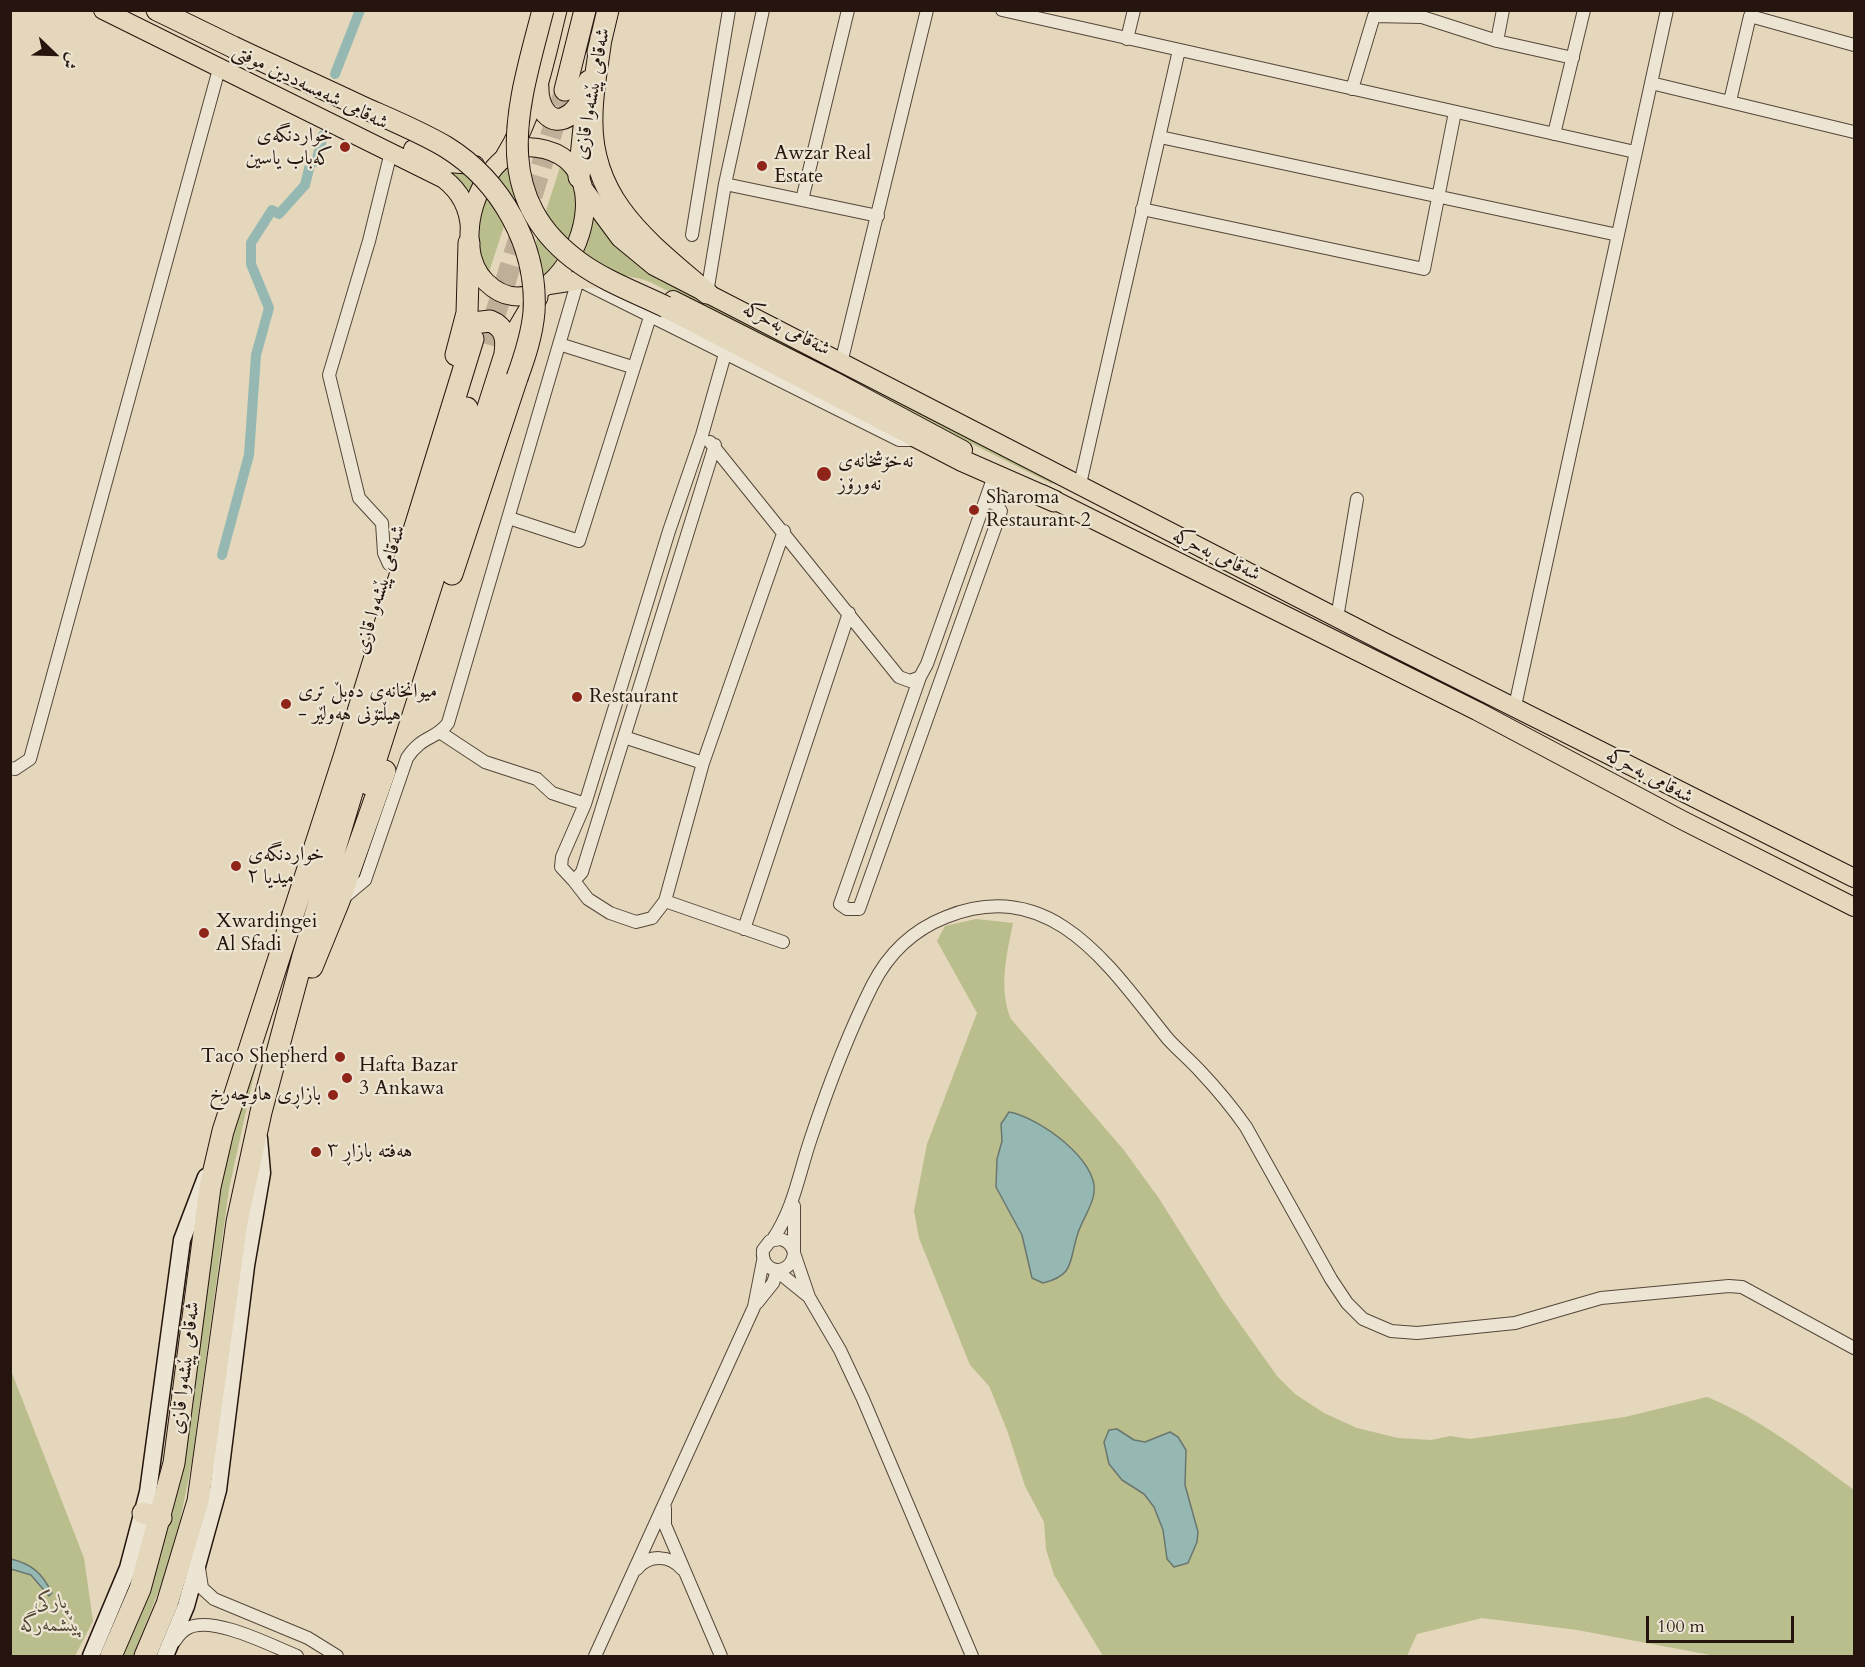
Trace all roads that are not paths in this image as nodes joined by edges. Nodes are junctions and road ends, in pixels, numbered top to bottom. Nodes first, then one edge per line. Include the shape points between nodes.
1 (103, 10) edge
2 (128, 10) edge
3 (157, 10) edge
4 (543, 10) edge
5 (556, 10) edge
6 (571, 10) edge
7 (585, 10) edge
8 (608, 10) edge
9 (729, 10) edge
10 (763, 10) edge
11 (848, 10) edge
12 (927, 10) edge
13 (1002, 10) edge
14 (1134, 10) edge
15 (1503, 10) edge
16 (1584, 10) edge
17 (1667, 10) edge
18 (1751, 13) edge
19 (1422, 14) edge
20 (1051, 16) edge
21 (601, 38) junction
22 (1128, 39) junction
23 (1497, 41) junction
24 (1854, 45) edge
25 (1179, 50) junction
26 (1573, 58) junction
27 (596, 64) junction
28 (219, 69) junction
29 (1651, 83) junction
30 (552, 86) junction
31 (1352, 89) junction
32 (1730, 101) junction
33 (1455, 112) junction
34 (1854, 132) edge
35 (1554, 134) junction
36 (1160, 137) junction
37 (391, 152) junction
38 (1635, 152) junction
39 (506, 157) junction
40 (581, 182) junction
41 (725, 184) junction
42 (1439, 196) junction
43 (802, 200) junction
44 (1142, 209) junction
45 (879, 216) junction
46 (692, 235) dead end
47 (1618, 235) junction
48 (470, 236) junction
49 (578, 280) junction
50 (546, 288) junction
51 (707, 293) junction
52 (658, 312) junction
53 (472, 344) junction
54 (559, 344) junction
55 (724, 354) junction
56 (504, 357) junction
57 (842, 363) junction
58 (632, 367) junction
59 (702, 435) junction
60 (918, 438) junction
61 (715, 446) junction
62 (994, 476) junction
63 (1080, 484) junction
64 (1357, 499) dead end
65 (985, 501) junction
66 (1054, 501) junction
67 (509, 518) junction
68 (784, 531) junction
69 (389, 564) junction
70 (849, 613) junction
71 (1337, 618) junction
72 (920, 677) junction
73 (1515, 706) junction
74 (441, 733) junction
75 (624, 737) junction
76 (703, 764) junction
77 (10, 768) edge
78 (585, 804) junction
79 (1854, 878) edge
80 (574, 881) junction
81 (339, 901) junction
82 (665, 901) junction
83 (1854, 907) edge
84 (744, 929) junction
85 (783, 942) dead end
86 (297, 1003) junction
87 (241, 1074) junction
88 (262, 1108) junction
89 (794, 1199) junction
90 (773, 1239) junction
91 (794, 1254) junction
92 (763, 1261) junction
93 (777, 1271) junction
94 (809, 1297) junction
95 (754, 1307) junction
96 (228, 1348) junction
97 (1854, 1348) edge
98 (232, 1372) junction
99 (668, 1494) junction
100 (198, 1502) junction
101 (152, 1515) junction
102 (201, 1556) junction
103 (686, 1575) junction
104 (629, 1580) junction
105 (271, 1623) junction
106 (263, 1642) junction
107 (91, 1656) edge
108 (111, 1656) edge
109 (146, 1656) edge
110 (166, 1656) edge
111 (297, 1656) edge
112 (337, 1656) edge
113 (594, 1656) edge
114 (722, 1656) edge
115 (972, 1656) edge

1 - 28 main road, شەقامی شەمسەددین موفتی
2 - 39 main road, شەقامی شەمسەددین موفتی via 324,109 436,160 458,166 482,165
3 - 81 highway, bridge via 427,136 459,156 504,203 518,229 533,277 532,323 518,378
4 - 52 highway, bridge via 521,100 516,139 518,168 526,196 546,230 570,256
5 - 30 highway, شەقامی پێشەوا قازی
6 - 30 highway, شەقامی پێشەوا قازی
7 - 30 highway, شەقامی پێشەوا قازی
8 - 21 highway, شەقامی پێشەوا قازی
9 - 46 street
10 - 41 street
11 - 43 street
12 - 45 street
13 - 20 street
14 - 22 street
15 - 23 street
16 - 26 street
17 - 29 street
18 - 24 street
18 - 32 street
19 - 23 street
19 - 31 street via 1374,16
20 - 22 street
21 - 27 highway, شەقامی پێشەوا قازی
21 - 51 highway via 592,131 605,185 640,234
22 - 25 street
23 - 26 street
25 - 31 street
25 - 36 street
26 - 35 street
27 - 30 highway via 577,108 567,117 553,118 538,104
27 - 40 highway, شەقامی پێشەوا قازی via 584,121
28 - 37 main road, شەقامی شەمسەددین موفتی
28 - 77 street via 30,759
29 - 32 street
29 - 38 street
30 - 39 highway, شەقامی پێشەوا قازی
31 - 33 street
32 - 34 street
33 - 35 street
33 - 42 street
35 - 38 street
36 - 42 street
36 - 44 street
37 - 48 main road, شەقامی شەمسەددین موفتی via 455,187 469,213
37 - 69 street via 329,375 359,498 382,523 384,553
38 - 47 street
39 - 40 main road, شەقامی پێشەوا قازی via 520,148 543,149 567,160
39 - 48 main road, شەقامی پێشەوا قازی via 481,188 472,213
40 - 50 main road, شەقامی پێشەوا قازی via 585,211 578,241 572,256
40 - 51 main road, شەقامی بەحرکە via 637,254
41 - 43 street
41 - 51 street
42 - 44 street via 1424,268
42 - 47 street
43 - 45 street
44 - 63 street
45 - 57 street
47 - 73 street
48 - 50 main road via 474,265 491,286 519,296
48 - 53 highway, شەقامی پێشەوا قازی via 467,313
49 - 50 main road, شەقامی بەحرکە
49 - 52 street
49 - 54 street
49 - 66 main road, شەقامی بەحرکە via 620,280 642,285 853,391
50 - 56 highway, شەقامی پێشەوا قازی via 515,331
51 - 57 main road, شەقامی بەحرکە
52 - 55 street
52 - 58 street
52 - 60 highway
53 - 56 highway via 468,328 487,320 504,331
53 - 69 highway, شەقامی پێشەوا قازی
53 - 87 highway, شەقامی پێشەوا قازی
53 - 88 highway, شەقامی پێشەوا قازی
54 - 58 street
54 - 67 street
55 - 59 street
55 - 60 street via 898,440 910,442
56 - 86 highway, شەقامی پێشەوا قازی
57 - 63 main road, شەقامی بەحرکە
58 - 67 street via 579,541
59 - 61 street
59 - 78 street
60 - 62 highway
61 - 68 street
61 - 75 street
62 - 65 street
62 - 66 highway
63 - 71 main road, شەقامی بەحرکە
64 - 71 street
65 - 72 street
65 - 72 street via 996,504 1001,511 859,909 847,909 840,904
66 - 83 main road, شەقامی بەحرکە via 1477,711
67 - 74 street via 448,723
68 - 70 street
68 - 76 street
69 - 87 highway, شەقامی پێشەوا قازی via 286,898
70 - 72 street via 899,676 910,681
70 - 84 street
71 - 73 main road, شەقامی بەحرکە
73 - 79 main road, شەقامی بەحرکە
74 - 78 street via 485,762 537,779 552,793
74 - 81 street via 424,738 407,758 365,880
75 - 76 street
75 - 80 street via 582,872
76 - 82 street
78 - 80 street via 562,857 561,867
80 - 82 street via 588,899 610,913 636,922 652,918
81 - 86 highway
82 - 84 street
84 - 85 street
86 - 88 highway, شەقامی پێشەوا قازی
87 - 101 highway, شەقامی پێشەوا قازی via 210,1187 174,1463
88 - 96 highway, شەقامی پێشەوا قازی via 237,1222
89 - 90 street
89 - 91 street
89 - 97 street via 816,1122 862,1007 883,967 904,943 930,923 973,909 1002,907 1059,922 1109,964 1170,1041 1232,1107 1331,1279 1347,1303 1375,1326 1417,1333 1480,1328 1515,1323 1601,1298 1729,1286 1742,1287
90 - 91 street via 786,1241
90 - 92 street via 764,1246
91 - 93 street via 791,1264
91 - 94 street
92 - 93 street
92 - 95 street
93 - 94 street
93 - 95 street
94 - 115 street via 863,1399
95 - 99 street
96 - 98 main road
96 - 100 highway, شەقامی پێشەوا قازی
98 - 100 highway
98 - 102 main road via 218,1490
99 - 103 street via 664,1526
99 - 104 street
100 - 109 highway, شەقامی پێشەوا قازی via 167,1604
101 - 107 main road
101 - 108 highway, شەقامی پێشەوا قازی via 140,1588
102 - 105 street via 200,1583 205,1593 226,1606
102 - 110 main road
103 - 104 street via 675,1562 659,1558 641,1564
103 - 114 street
104 - 113 street
105 - 106 street
105 - 112 street via 308,1638
106 - 110 street via 220,1627 192,1626 181,1633
106 - 111 street

